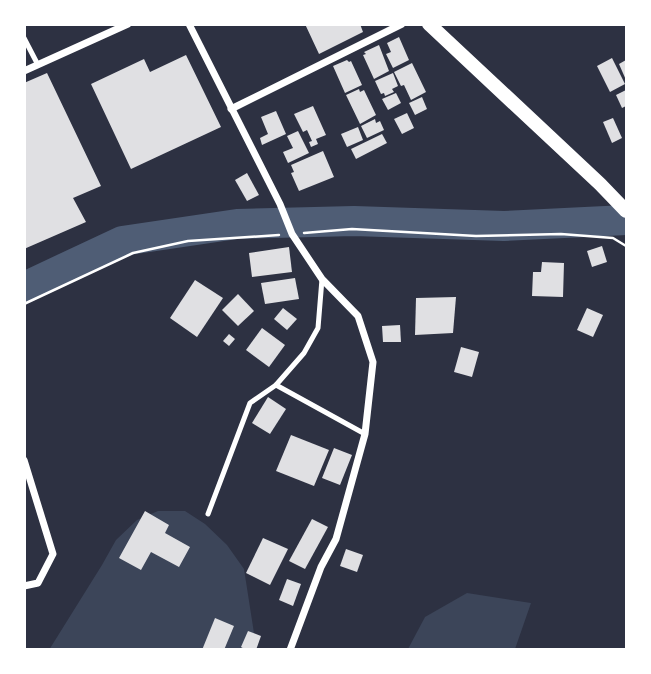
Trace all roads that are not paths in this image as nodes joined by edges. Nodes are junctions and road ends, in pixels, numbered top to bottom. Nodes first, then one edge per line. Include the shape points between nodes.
1 (128, 24) edge
2 (189, 24) edge
3 (402, 24) edge
4 (429, 24) edge
5 (24, 37) edge
6 (38, 65) junction
7 (24, 71) edge
8 (232, 109) junction
9 (625, 209) edge
10 (322, 279) junction
11 (276, 385) junction
12 (365, 434) junction
13 (24, 460) edge
14 (208, 514) dead end
15 (24, 586) edge
16 (290, 649) edge

1 - 6 street
2 - 8 street
3 - 8 street
4 - 9 main road
5 - 6 lane
6 - 7 street
8 - 10 street via 291,231
10 - 11 lane via 318,328 304,353
10 - 12 street via 358,316 373,362
11 - 12 lane
11 - 14 lane via 250,403
12 - 16 street via 336,539
13 - 15 street via 53,554 38,583

